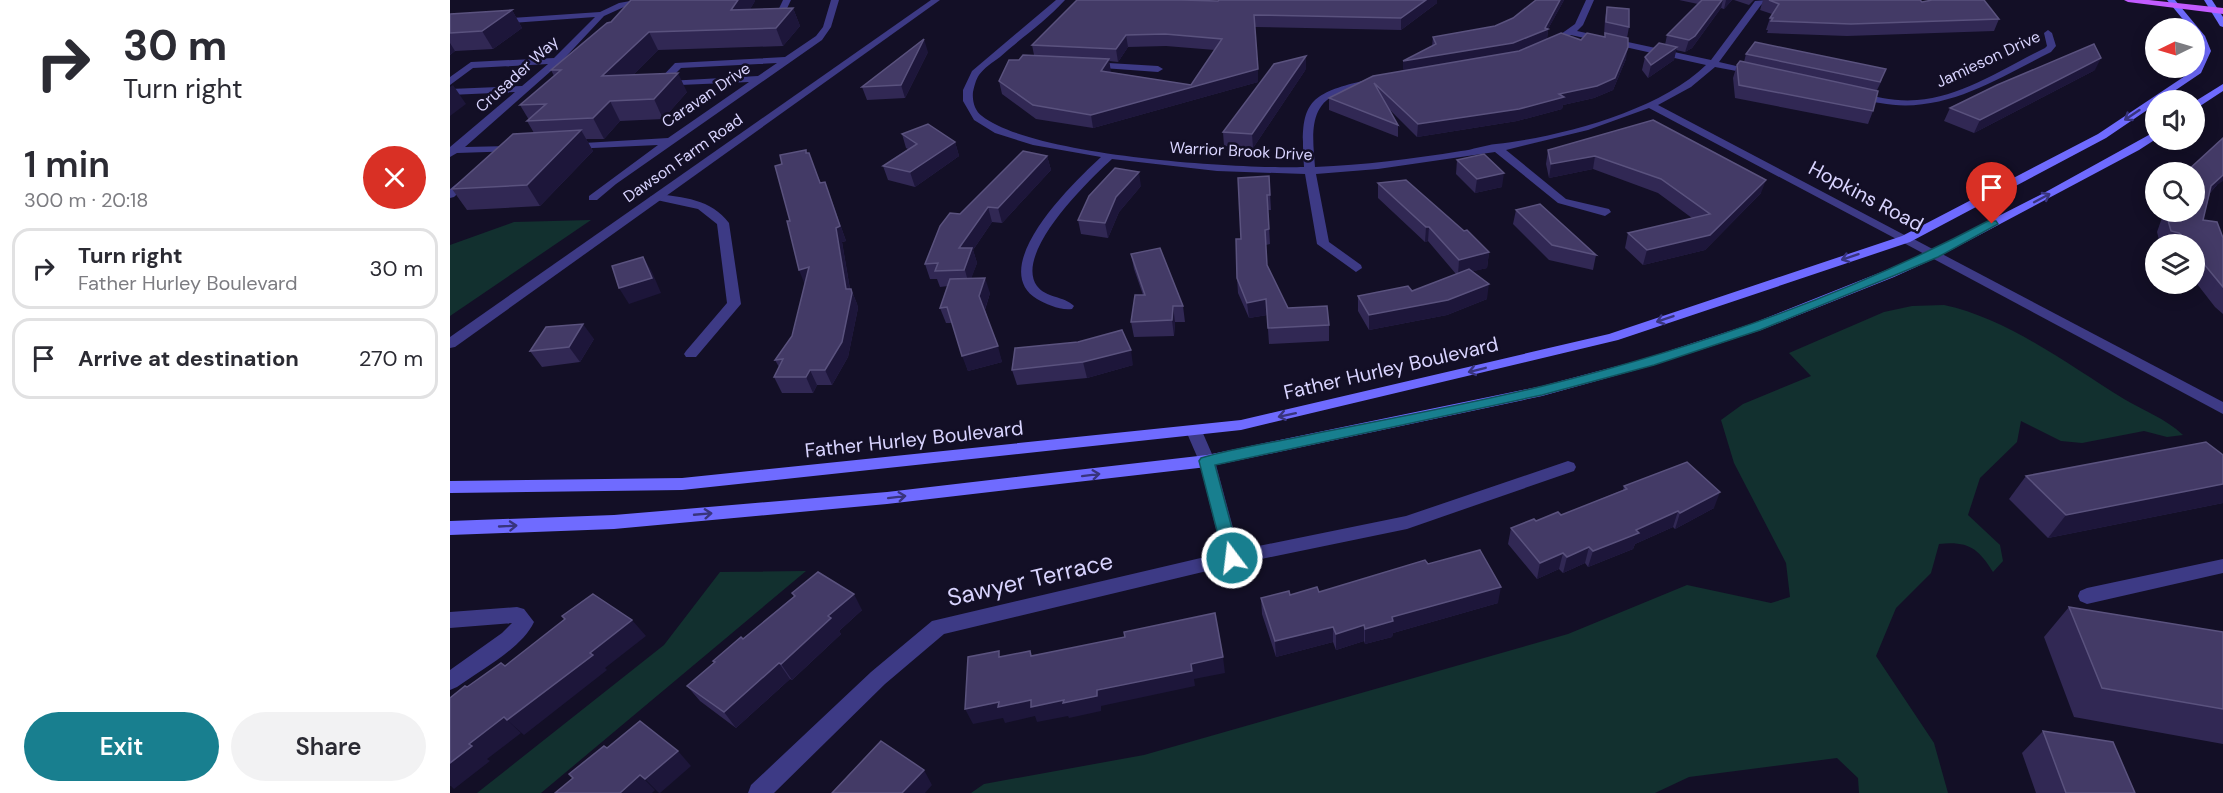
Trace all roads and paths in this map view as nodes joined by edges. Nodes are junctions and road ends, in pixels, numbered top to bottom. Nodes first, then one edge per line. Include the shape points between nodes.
1 (650, 0) edge
2 (787, 0) edge
3 (835, 0) edge
4 (936, 0) edge
5 (1061, 0) edge
6 (1590, 0) edge
7 (1763, 0) edge
8 (2128, 0) edge
9 (2208, 0) edge
10 (2174, 3) edge
11 (2218, 11) edge
12 (601, 14) junction
13 (778, 19) edge
14 (485, 22) edge
15 (2223, 24) edge
16 (1571, 32) junction
17 (2048, 33) dead end
18 (1556, 41) edge
19 (787, 60) junction
20 (990, 60) junction
21 (557, 61) junction
22 (1006, 61) edge
23 (1714, 63) junction
24 (1076, 64) edge
25 (1158, 69) dead end
26 (1768, 76) edge
27 (760, 79) junction
28 (1382, 81) edge
29 (450, 82) edge
30 (2223, 87) edge
31 (524, 89) junction
32 (450, 92) edge
33 (1845, 93) edge
34 (2205, 99) edge
35 (1650, 105) junction
36 (670, 141) junction
37 (2145, 141) edge
38 (554, 147) edge
39 (1496, 147) junction
40 (521, 149) edge
41 (499, 150) junction
42 (452, 151) edge
43 (1109, 156) junction
44 (1311, 171) junction
45 (450, 195) edge
46 (656, 197) junction
47 (593, 198) dead end
48 (1605, 212) dead end
49 (1905, 239) junction
50 (1934, 254) junction
51 (1356, 268) dead end
52 (1067, 306) dead end
53 (450, 344) edge
54 (691, 354) dead end
55 (2223, 409) edge
56 (1194, 431) junction
57 (1207, 461) junction
58 (1568, 468) dead end
59 (450, 487) edge
60 (450, 528) edge
61 (1232, 558) junction
62 (2223, 566) edge
63 (2086, 596) dead end
64 (450, 620) edge
65 (450, 681) edge
66 (759, 793) edge

1 - 12 street
2 - 13 street
3 - 19 street, Caravan Drive via 824,32
4 - 46 street, Dawson Farm Road
5 - 20 street, Warrior Brook Drive
6 - 16 street via 1579,25
7 - 23 street, Warrior Brook Drive
8 - 10 main road
9 - 11 main road
10 - 11 main road
10 -> 49 main road, Father Hurley Boulevard via 2201,36 2206,51 2198,71 2102,136
11 - 15 main road
12 - 14 street
12 - 21 street, Crusader Way
16 - 18 street
16 - 23 street
17 - 33 street, Jamieson Drive via 2052,46 2048,50 1945,98 1906,104
19 - 27 street, Caravan Drive
19 - 27 street via 678,65 660,84
20 - 22 street
20 - 43 street, Warrior Brook Drive via 975,73 967,89 969,104 979,118 1017,138
21 - 29 street via 471,65
21 - 31 street, Crusader Way
23 - 26 street
23 - 35 street, Warrior Brook Drive via 1689,85
24 - 25 street
27 - 36 street, Caravan Drive
28 - 44 street via 1358,85 1320,100 1309,117
30 - 34 main road
31 - 32 street
31 - 42 street, Crusader Way
35 - 39 street, Warrior Brook Drive via 1588,127
35 - 49 street, Hopkins Road
36 - 38 street, Caravan Drive
36 - 47 street
50 -> 37 main road
39 - 44 street, Warrior Brook Drive via 1394,164
39 - 48 street via 1562,201
40 - 41 street
41 - 42 street
41 - 45 street
43 - 44 street, Warrior Brook Drive
43 - 52 street via 1056,208 1030,257 1030,284 1039,295
44 - 51 street via 1323,244
46 - 53 street, Dawson Farm Road
46 - 54 street via 707,207 723,223 734,304
49 - 50 street, Hopkins Road
49 -> 56 main road, Father Hurley Boulevard via 1613,337 1241,425
50 - 55 street, Hopkins Road
50 - 57 main road via 1756,327 1649,362 1531,393
56 - 57 street
56 - 59 main road, Father Hurley Boulevard via 682,484
60 -> 57 main road via 614,522 863,500
57 - 61 street
58 - 61 street, Sawyer Terrace via 1407,522
61 - 66 street, Sawyer Terrace via 939,627 878,678
62 - 63 street
64 - 65 street via 517,615 525,622 509,639

